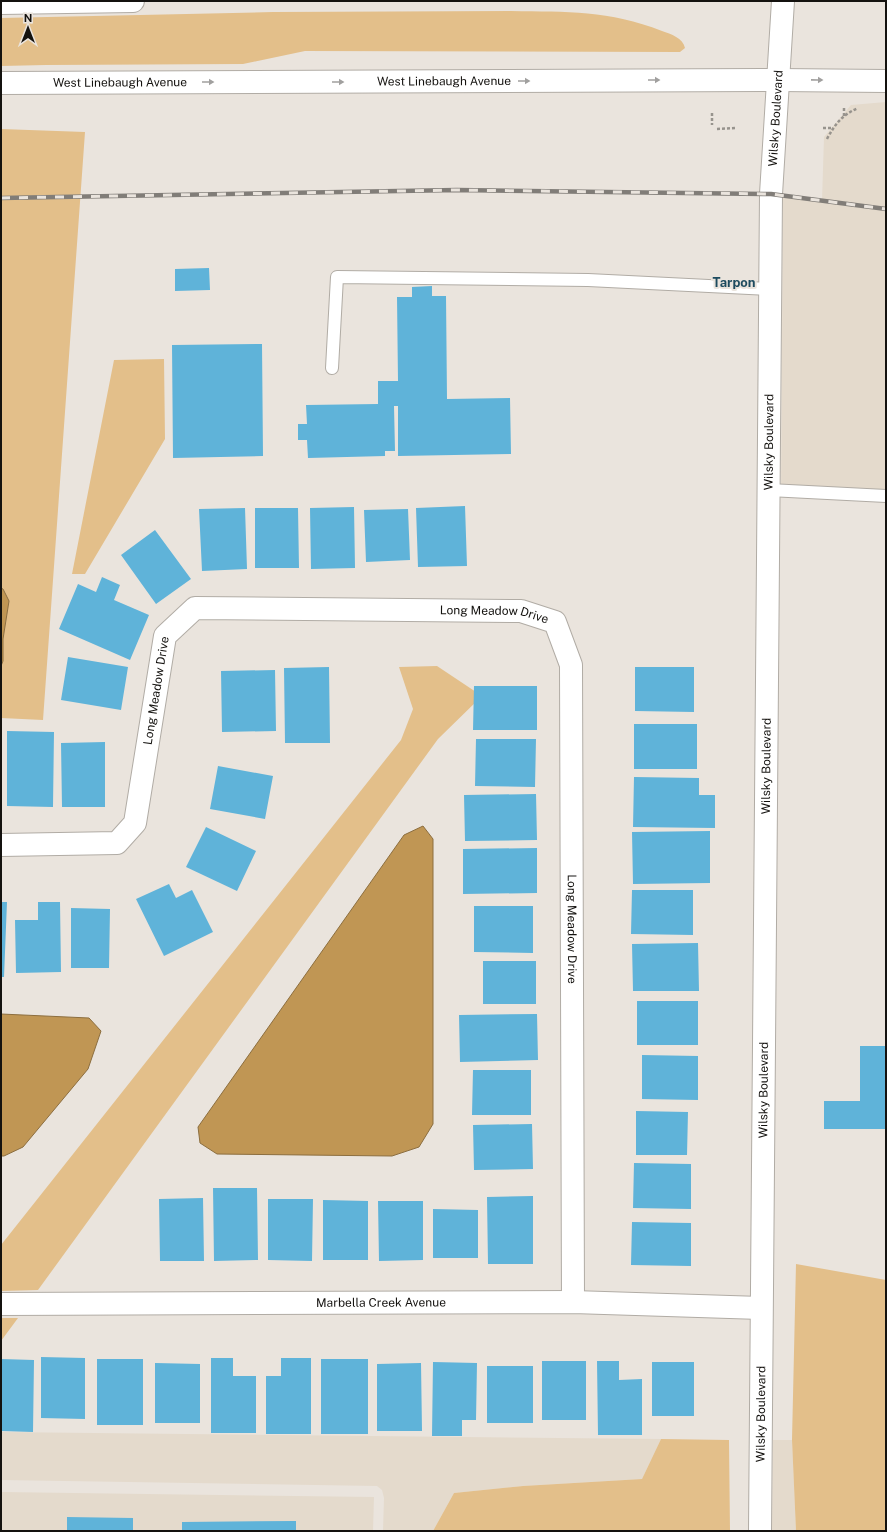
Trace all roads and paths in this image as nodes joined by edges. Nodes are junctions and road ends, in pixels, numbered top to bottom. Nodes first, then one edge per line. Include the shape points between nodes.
1 (133, 1) edge
2 (783, 1) edge
3 (1, 3) edge
4 (778, 80) junction
5 (886, 81) edge
6 (1, 83) edge
7 (844, 107) dead end
8 (858, 108) dead end
9 (712, 113) dead end
10 (844, 116) junction
11 (712, 125) dead end
12 (736, 128) dead end
13 (823, 128) dead end
14 (833, 128) junction
15 (717, 129) dead end
16 (827, 139) dead end
17 (770, 289) junction
18 (332, 368) dead end
19 (769, 490) junction
20 (886, 496) edge
21 (1, 845) edge
22 (573, 1302) junction
23 (1, 1304) edge
24 (761, 1308) junction
25 (760, 1531) edge

1 - 3 main road
2 - 4 main road, Wilsky Boulevard
4 -> 5 main road, West Linebaugh Avenue
6 -> 4 main road, West Linebaugh Avenue
4 - 17 main road, Wilsky Boulevard via 771,194
7 - 10 path
8 - 10 path
9 - 11 path
10 - 14 path
12 - 15 path
13 - 14 path
14 - 16 path
17 - 18 lane via 588,280 337,277
17 - 19 main road, Wilsky Boulevard
19 - 20 lane
19 - 24 main road, Wilsky Boulevard
21 - 22 main road, Long Meadow Drive via 117,844 135,824 165,636 194,608 521,611 555,622 571,665
22 - 23 main road, Marbella Creek Avenue
22 - 24 main road, Marbella Creek Avenue
24 - 25 main road, Wilsky Boulevard

